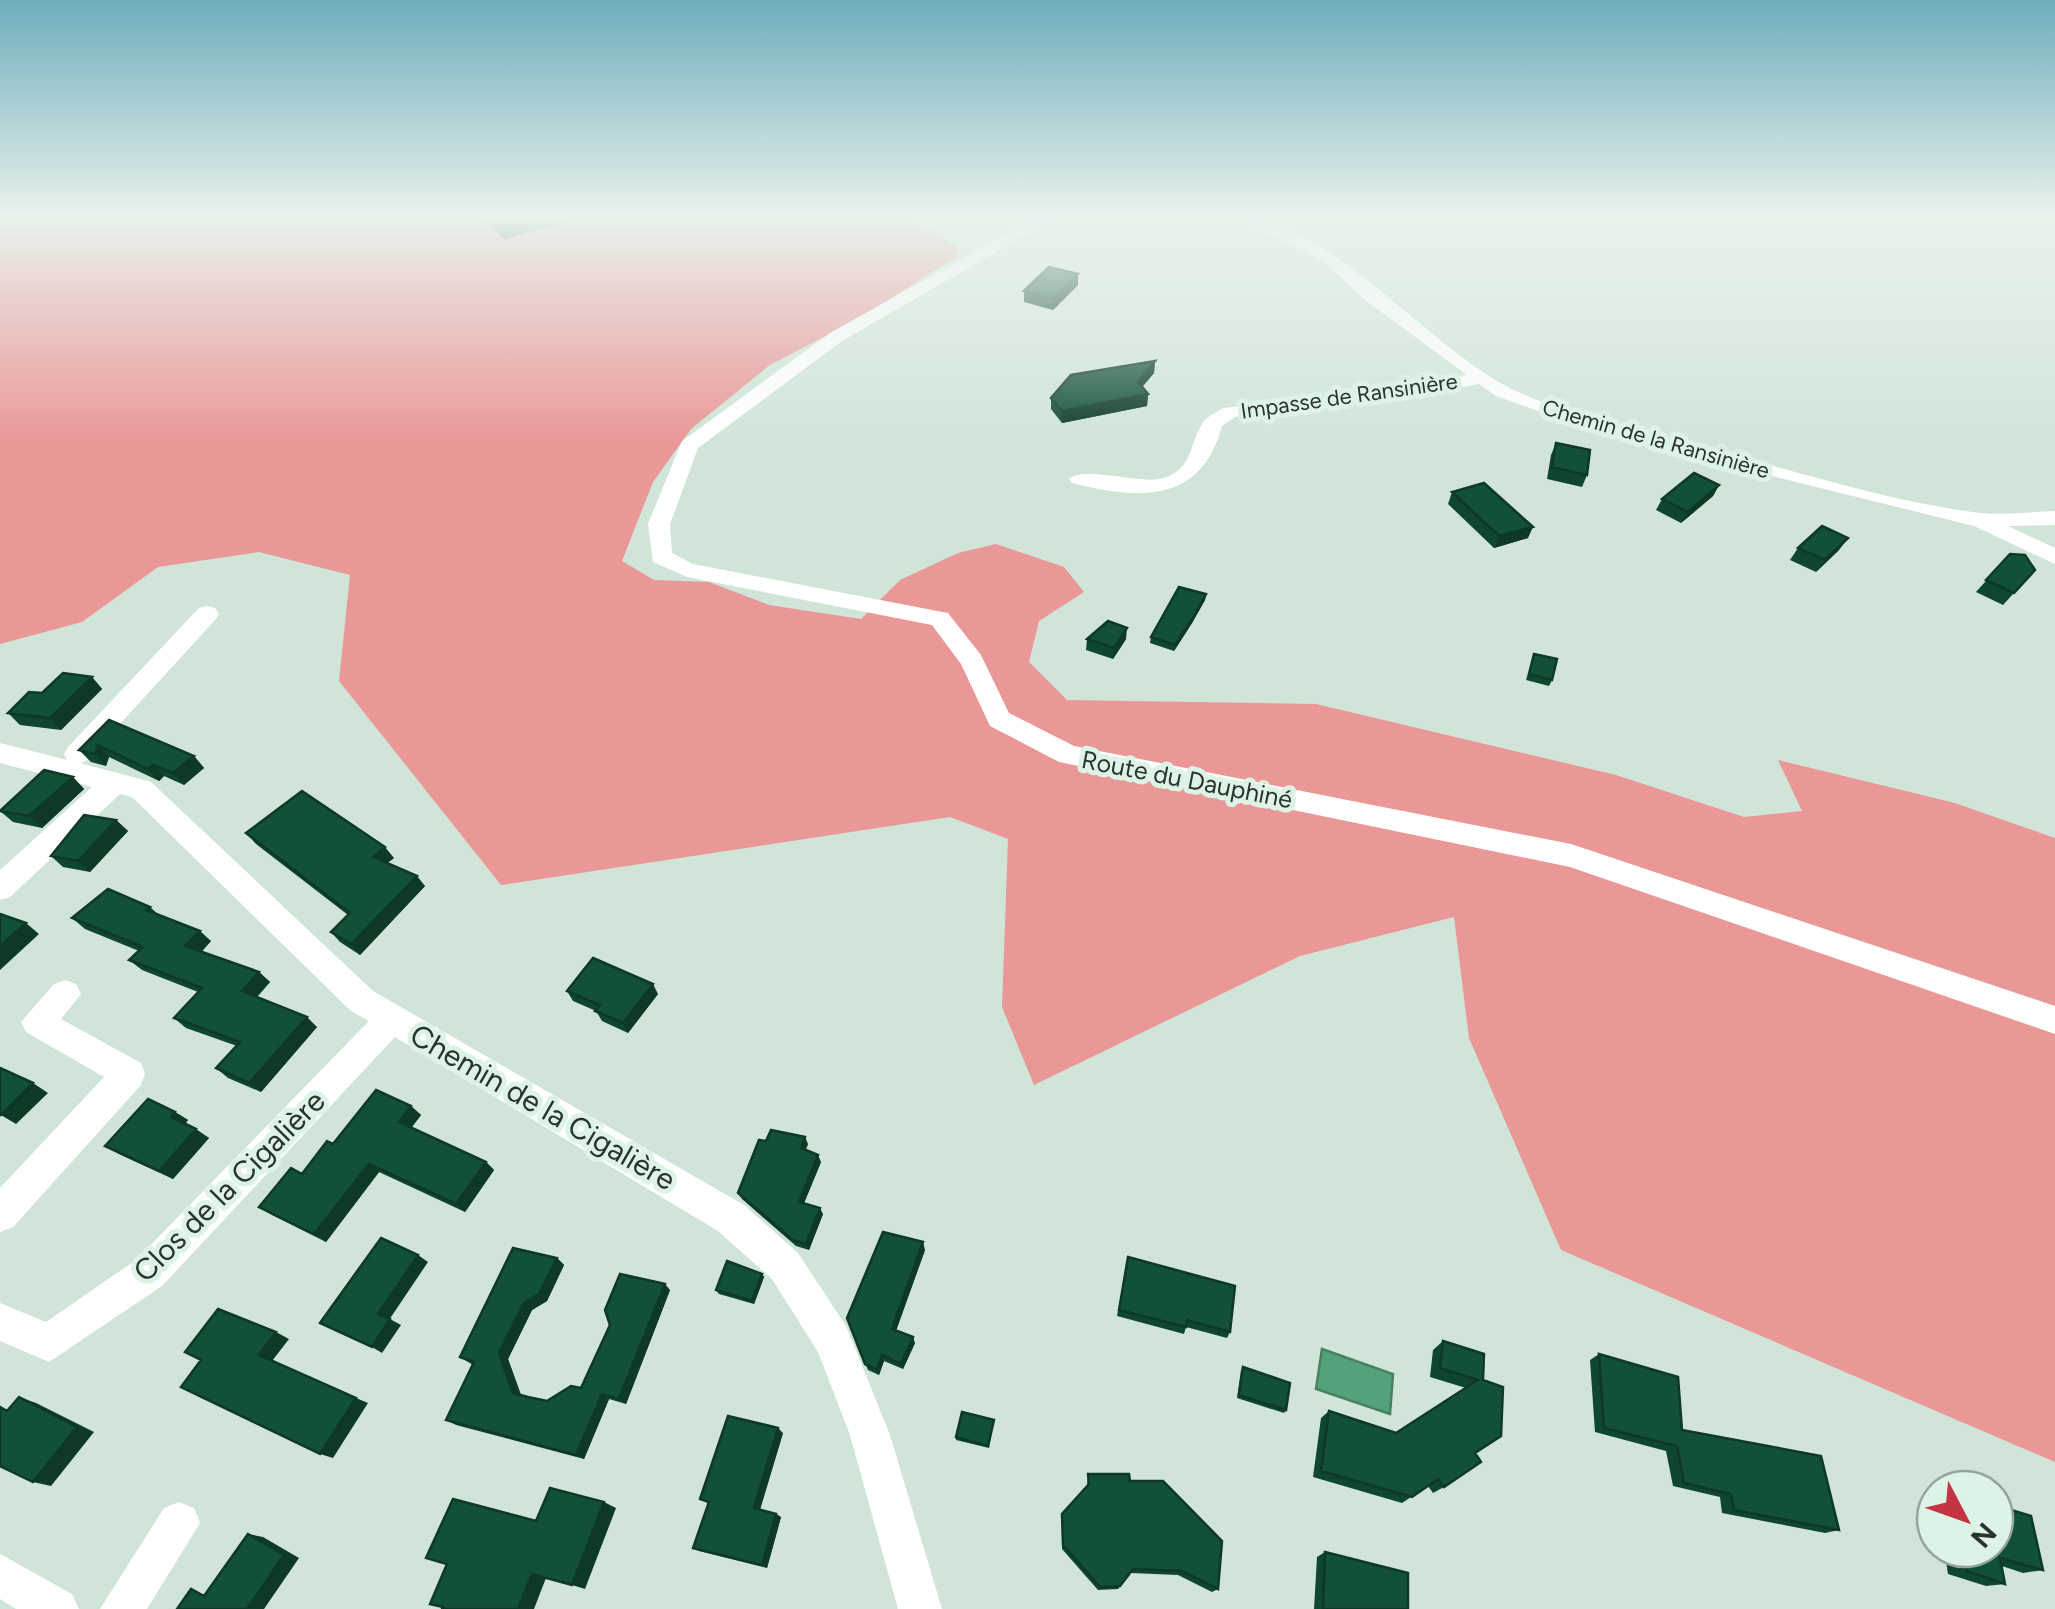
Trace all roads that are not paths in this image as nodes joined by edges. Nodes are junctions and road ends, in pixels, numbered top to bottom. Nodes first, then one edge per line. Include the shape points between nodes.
1 (912, 294) edge
2 (1370, 294) edge
3 (1480, 378) junction
4 (1079, 480) dead end
5 (2055, 518) edge
6 (1976, 520) junction
7 (2055, 557) edge
8 (207, 614) dead end
9 (0, 753) edge
10 (66, 766) junction
11 (116, 781) junction
12 (0, 888) edge
13 (65, 994) dead end
14 (392, 1019) junction
15 (2055, 1020) edge
16 (0, 1214) edge
17 (0, 1322) edge
18 (179, 1523) dead end
19 (0, 1576) edge
20 (57, 1609) edge
21 (122, 1609) edge
22 (920, 1609) edge

1 - 15 street, Route du Dauphiné via 836,337 690,446 659,524 662,557 687,570 940,619 972,661 999,719 1068,755 1571,856
2 - 3 street, Chemin de la Ransinière
3 - 4 street, Impasse de Ransinière via 1230,412 1214,423 1209,452 1197,470 1176,482 1148,488
3 - 6 street, Chemin de la Ransinière via 1610,430
5 - 6 street, Chemin de la Ransinière
6 - 7 street
8 - 10 street
9 - 10 street, Chemin de la Cigalière
10 - 11 street, Chemin de la Cigalière
11 - 12 street
11 - 14 street, Chemin de la Cigalière via 141,789 362,1001
13 - 16 street via 37,1022 129,1074
14 - 17 street, Clos de la Cigalière via 150,1273 49,1344
14 - 22 street, Chemin de la Cigalière via 732,1218 785,1266 832,1340 870,1435
18 - 21 street
19 - 20 street

